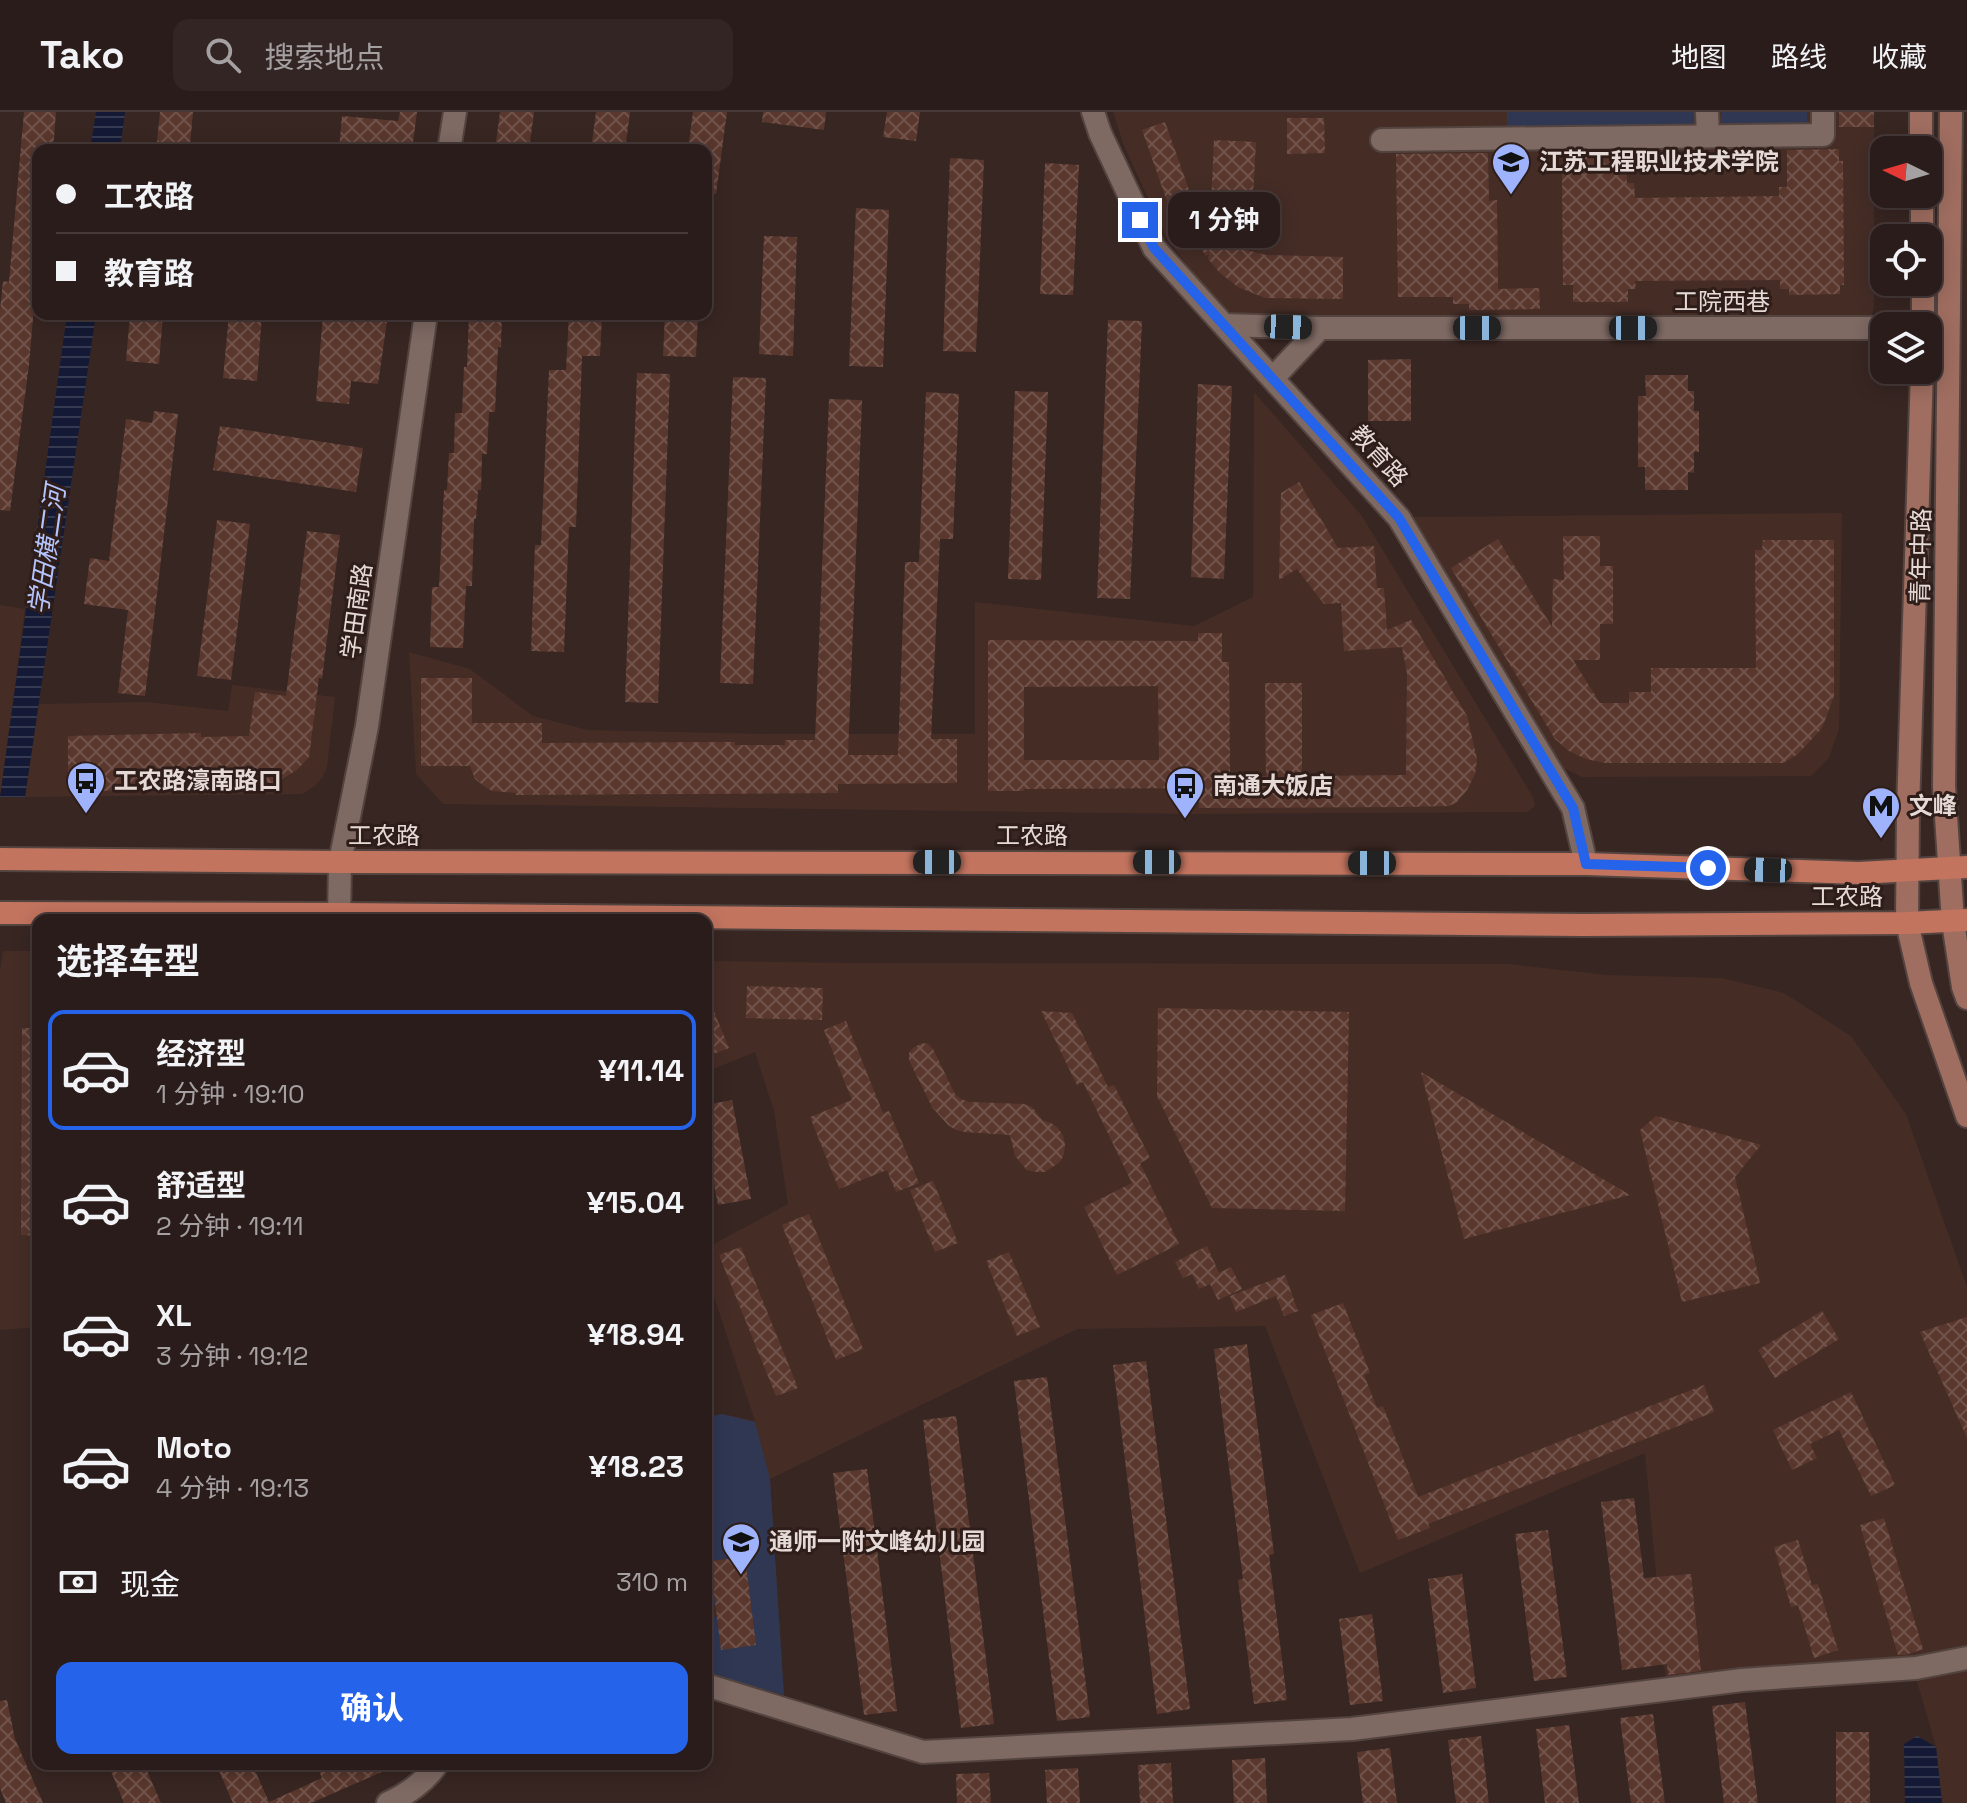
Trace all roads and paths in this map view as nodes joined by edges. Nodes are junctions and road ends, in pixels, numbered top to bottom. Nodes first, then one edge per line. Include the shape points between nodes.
1 (455, 112) edge
2 (1093, 112) edge
3 (1707, 112) edge
4 (1823, 112) edge
5 (1921, 112) edge
6 (1951, 112) edge
7 (1708, 136) junction
8 (1921, 136) edge
9 (1382, 140) dead end
10 (450, 144) edge
11 (425, 320) edge
12 (1225, 325) junction
13 (1320, 328) junction
14 (1870, 328) edge
15 (1273, 378) junction
16 (1922, 384) edge
17 (0, 859) edge
18 (340, 862) junction
19 (1586, 864) junction
20 (1958, 868) edge
21 (1907, 871) junction
22 (0, 913) edge
23 (85, 914) edge
24 (339, 914) edge
25 (712, 919) edge
26 (1960, 921) edge
27 (1907, 923) junction
28 (1967, 998) edge
29 (1967, 1116) edge
30 (1967, 1658) edge
31 (712, 1687) edge
32 (433, 1770) edge
33 (388, 1803) edge

1 - 10 street
2 - 12 street, 教育路 via 1154,248
3 - 7 street
4 - 7 street via 1823,135
5 - 8 main road
6 - 20 main road, 青年中路 via 1944,786
7 - 9 street
11 - 18 street, 学田南路 via 367,726
12 - 13 street, 工院西巷
12 - 15 street, 教育路
13 - 14 street, 工院西巷
13 - 15 street
15 - 19 street, 教育路 via 1399,518 1573,808
16 - 21 main road, 青年中路
17 - 18 main road, 工农路
18 - 19 main road, 工农路
18 - 24 street, 学田南路
19 - 21 main road, 工农路
20 - 21 main road, 工农路
20 - 26 main road, 青年中路
21 - 27 main road, 青年中路
22 - 23 main road, 工农路
25 - 27 main road, 工农路
26 - 27 main road, 工农路
26 - 28 main road, 青年中路
27 - 29 main road, 青年中路 via 1921,983
30 - 31 street via 1916,1668 1742,1680 1352,1729 923,1752
32 - 33 street

